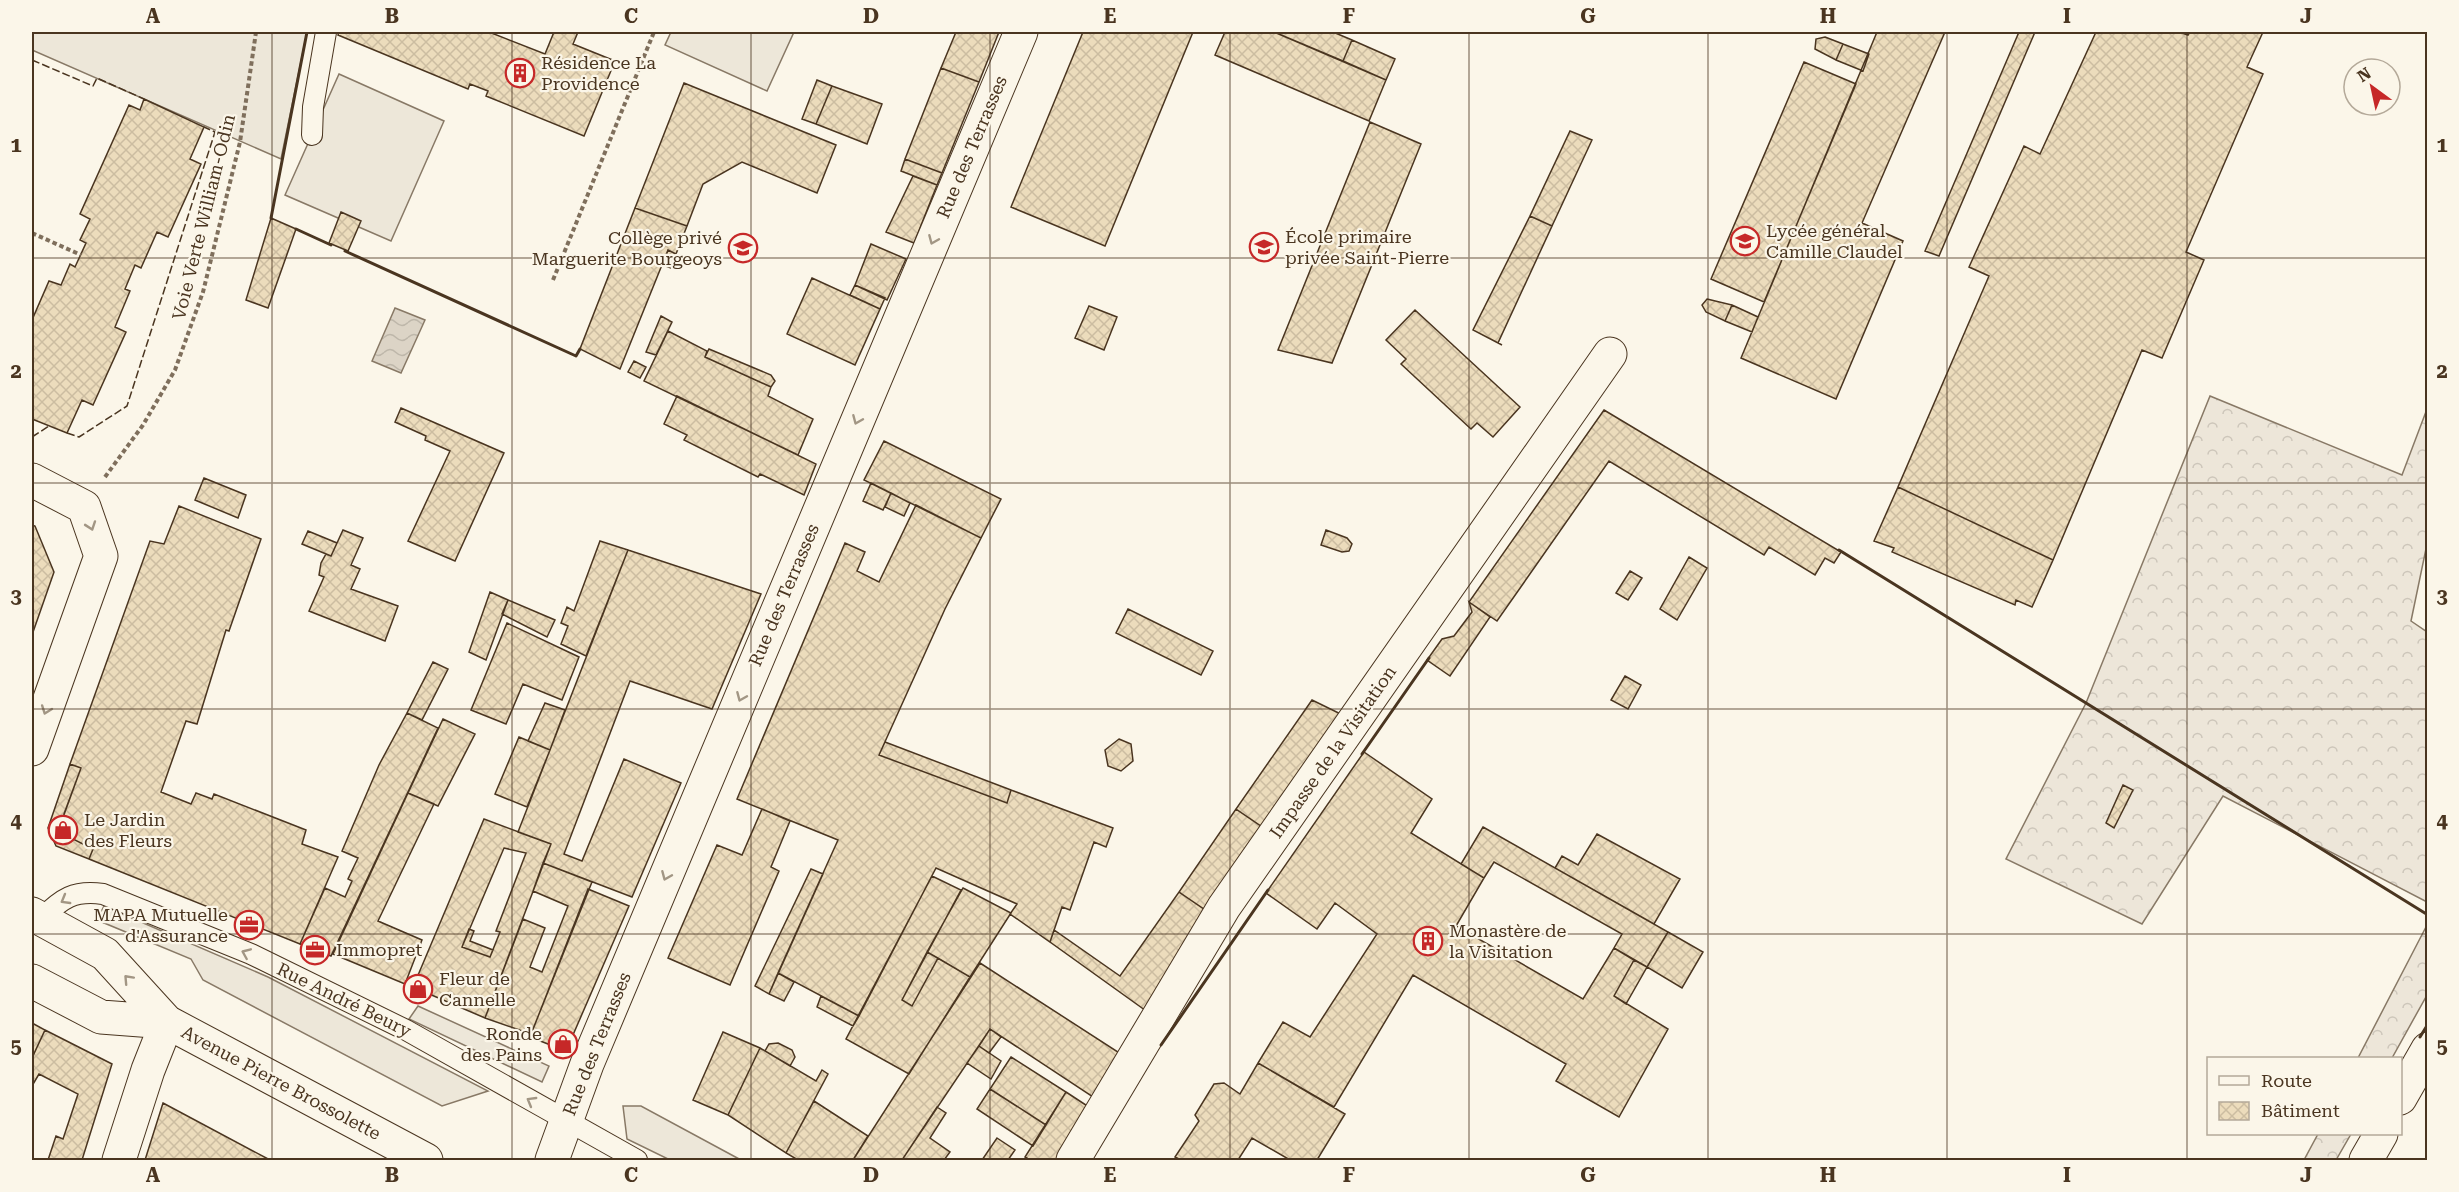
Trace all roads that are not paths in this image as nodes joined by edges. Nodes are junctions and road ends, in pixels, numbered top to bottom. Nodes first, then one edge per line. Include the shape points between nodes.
1 (326, 32) edge
2 (1021, 32) edge
3 (312, 135) dead end
4 (1610, 354) dead end
5 (32, 480) edge
6 (32, 749) edge
7 (36, 916) edge
8 (32, 981) edge
9 (167, 1022) junction
10 (2427, 1049) edge
11 (2402, 1094) edge
12 (566, 1120) junction
13 (2380, 1135) edge
14 (119, 1161) edge
15 (426, 1161) edge
16 (552, 1161) edge
17 (637, 1161) edge
18 (1073, 1161) edge
19 (2366, 1161) edge

1 - 3 lane
2 -> 12 street, Rue des Terrasses
4 - 18 street, Impasse de la Visitation via 1224,907
5 -> 6 street via 84,507 101,556
9 -> 7 street, Avenue Pierre Brossolette via 105,954
12 -> 7 lane, Rue André Beury via 396,1024 251,954 103,894 83,892 67,897
8 - 9 street, Avenue Pierre Brossolette via 101,1017
9 - 14 street
9 - 15 street, Avenue Pierre Brossolette
10 - 11 street
12 - 16 street, Rue des Terrasses
12 - 17 lane, Rue André Beury
13 - 19 street

